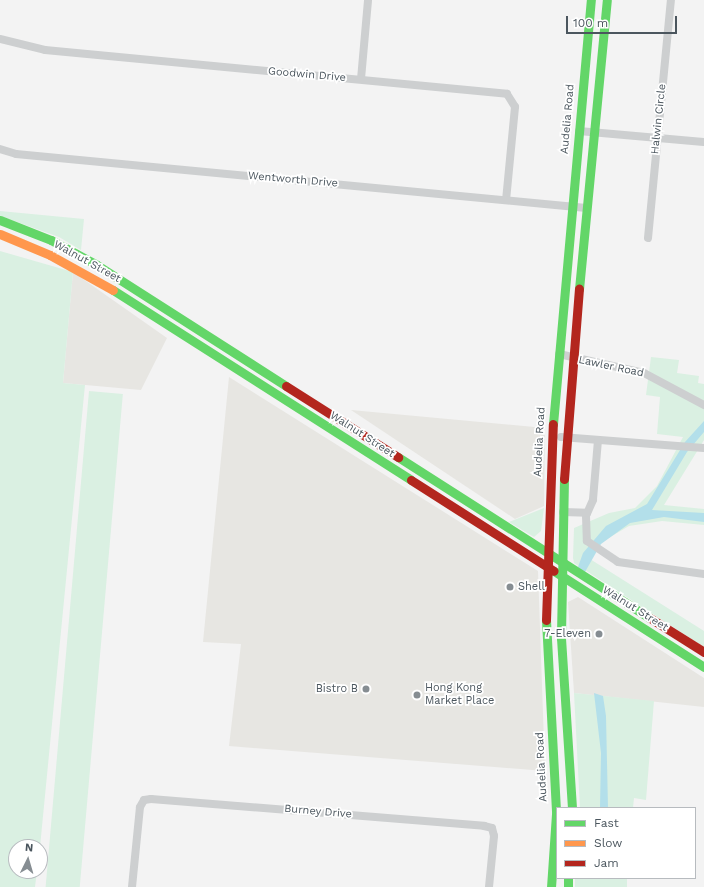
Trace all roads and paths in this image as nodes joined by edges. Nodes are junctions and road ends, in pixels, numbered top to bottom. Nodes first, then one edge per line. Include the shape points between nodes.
1 (368, 0) edge
2 (591, 0) edge
3 (606, 0) edge
4 (671, 0) edge
5 (0, 38) edge
6 (361, 79) junction
7 (579, 131) junction
8 (594, 132) junction
9 (657, 138) junction
10 (704, 142) edge
11 (0, 149) edge
12 (506, 200) junction
13 (572, 206) junction
14 (586, 208) junction
15 (0, 220) edge
16 (0, 234) edge
17 (648, 238) dead end
18 (107, 286) junction
19 (151, 299) junction
20 (559, 354) junction
21 (571, 359) junction
22 (248, 361) junction
23 (241, 372) junction
24 (704, 405) edge
25 (354, 429) junction
26 (552, 436) junction
27 (565, 437) junction
28 (347, 440) junction
29 (599, 440) junction
30 (702, 448) edge
31 (563, 512) junction
32 (587, 513) junction
33 (547, 552) junction
34 (561, 562) junction
35 (546, 566) junction
36 (561, 574) junction
37 (704, 574) edge
38 (704, 652) edge
39 (704, 667) edge
40 (554, 765) junction
41 (569, 765) junction
42 (572, 807) edge
43 (132, 887) edge
44 (489, 887) edge
45 (551, 887) edge

1 - 6 street
2 - 7 main road, Audelia Road
3 - 8 main road
4 - 9 street, Halwin Circle
5 - 6 street, Goodwin Drive via 45,50
6 - 12 street, Goodwin Drive via 507,94 515,107
7 - 8 street
7 - 13 main road, Audelia Road
8 - 9 street
8 - 14 main road
9 - 10 street
9 - 17 street, Halwin Circle
11 - 12 street, Wentworth Drive via 16,154
12 - 13 street, Wentworth Drive
13 - 14 street, Wentworth Drive
13 - 20 main road, Audelia Road
14 - 21 main road
15 - 19 main road, Walnut Street via 51,240
16 - 18 main road, Walnut Street via 50,255
18 - 19 main road via 112,283 134,296
18 - 23 main road, Walnut Street
19 - 22 main road, Walnut Street
20 - 21 street, Lawler Road
20 - 26 main road, Audelia Road
21 - 24 street, Lawler Road via 644,373
21 - 27 main road
22 - 23 main road
22 - 25 main road, Walnut Street
23 - 28 main road, Walnut Street
25 - 28 main road
25 - 33 main road, Walnut Street
26 - 27 street
26 - 33 main road, Audelia Road
27 - 29 street
27 - 31 main road
28 - 35 main road, Walnut Street
29 - 30 street
29 - 32 street via 593,500
31 - 32 street
31 - 34 main road
32 - 37 street via 585,530 589,543 618,562 638,567
33 - 34 main road, Walnut Street
33 - 35 main road, Audelia Road
34 - 36 main road
34 - 38 main road, Walnut Street
35 - 36 main road, Walnut Street
35 - 40 main road, Audelia Road
36 - 39 main road, Walnut Street
36 - 41 main road
40 - 41 main road
40 - 45 main road, Audelia Road via 556,814
41 - 42 main road
43 - 44 street, Burney Drive via 144,800 492,828

